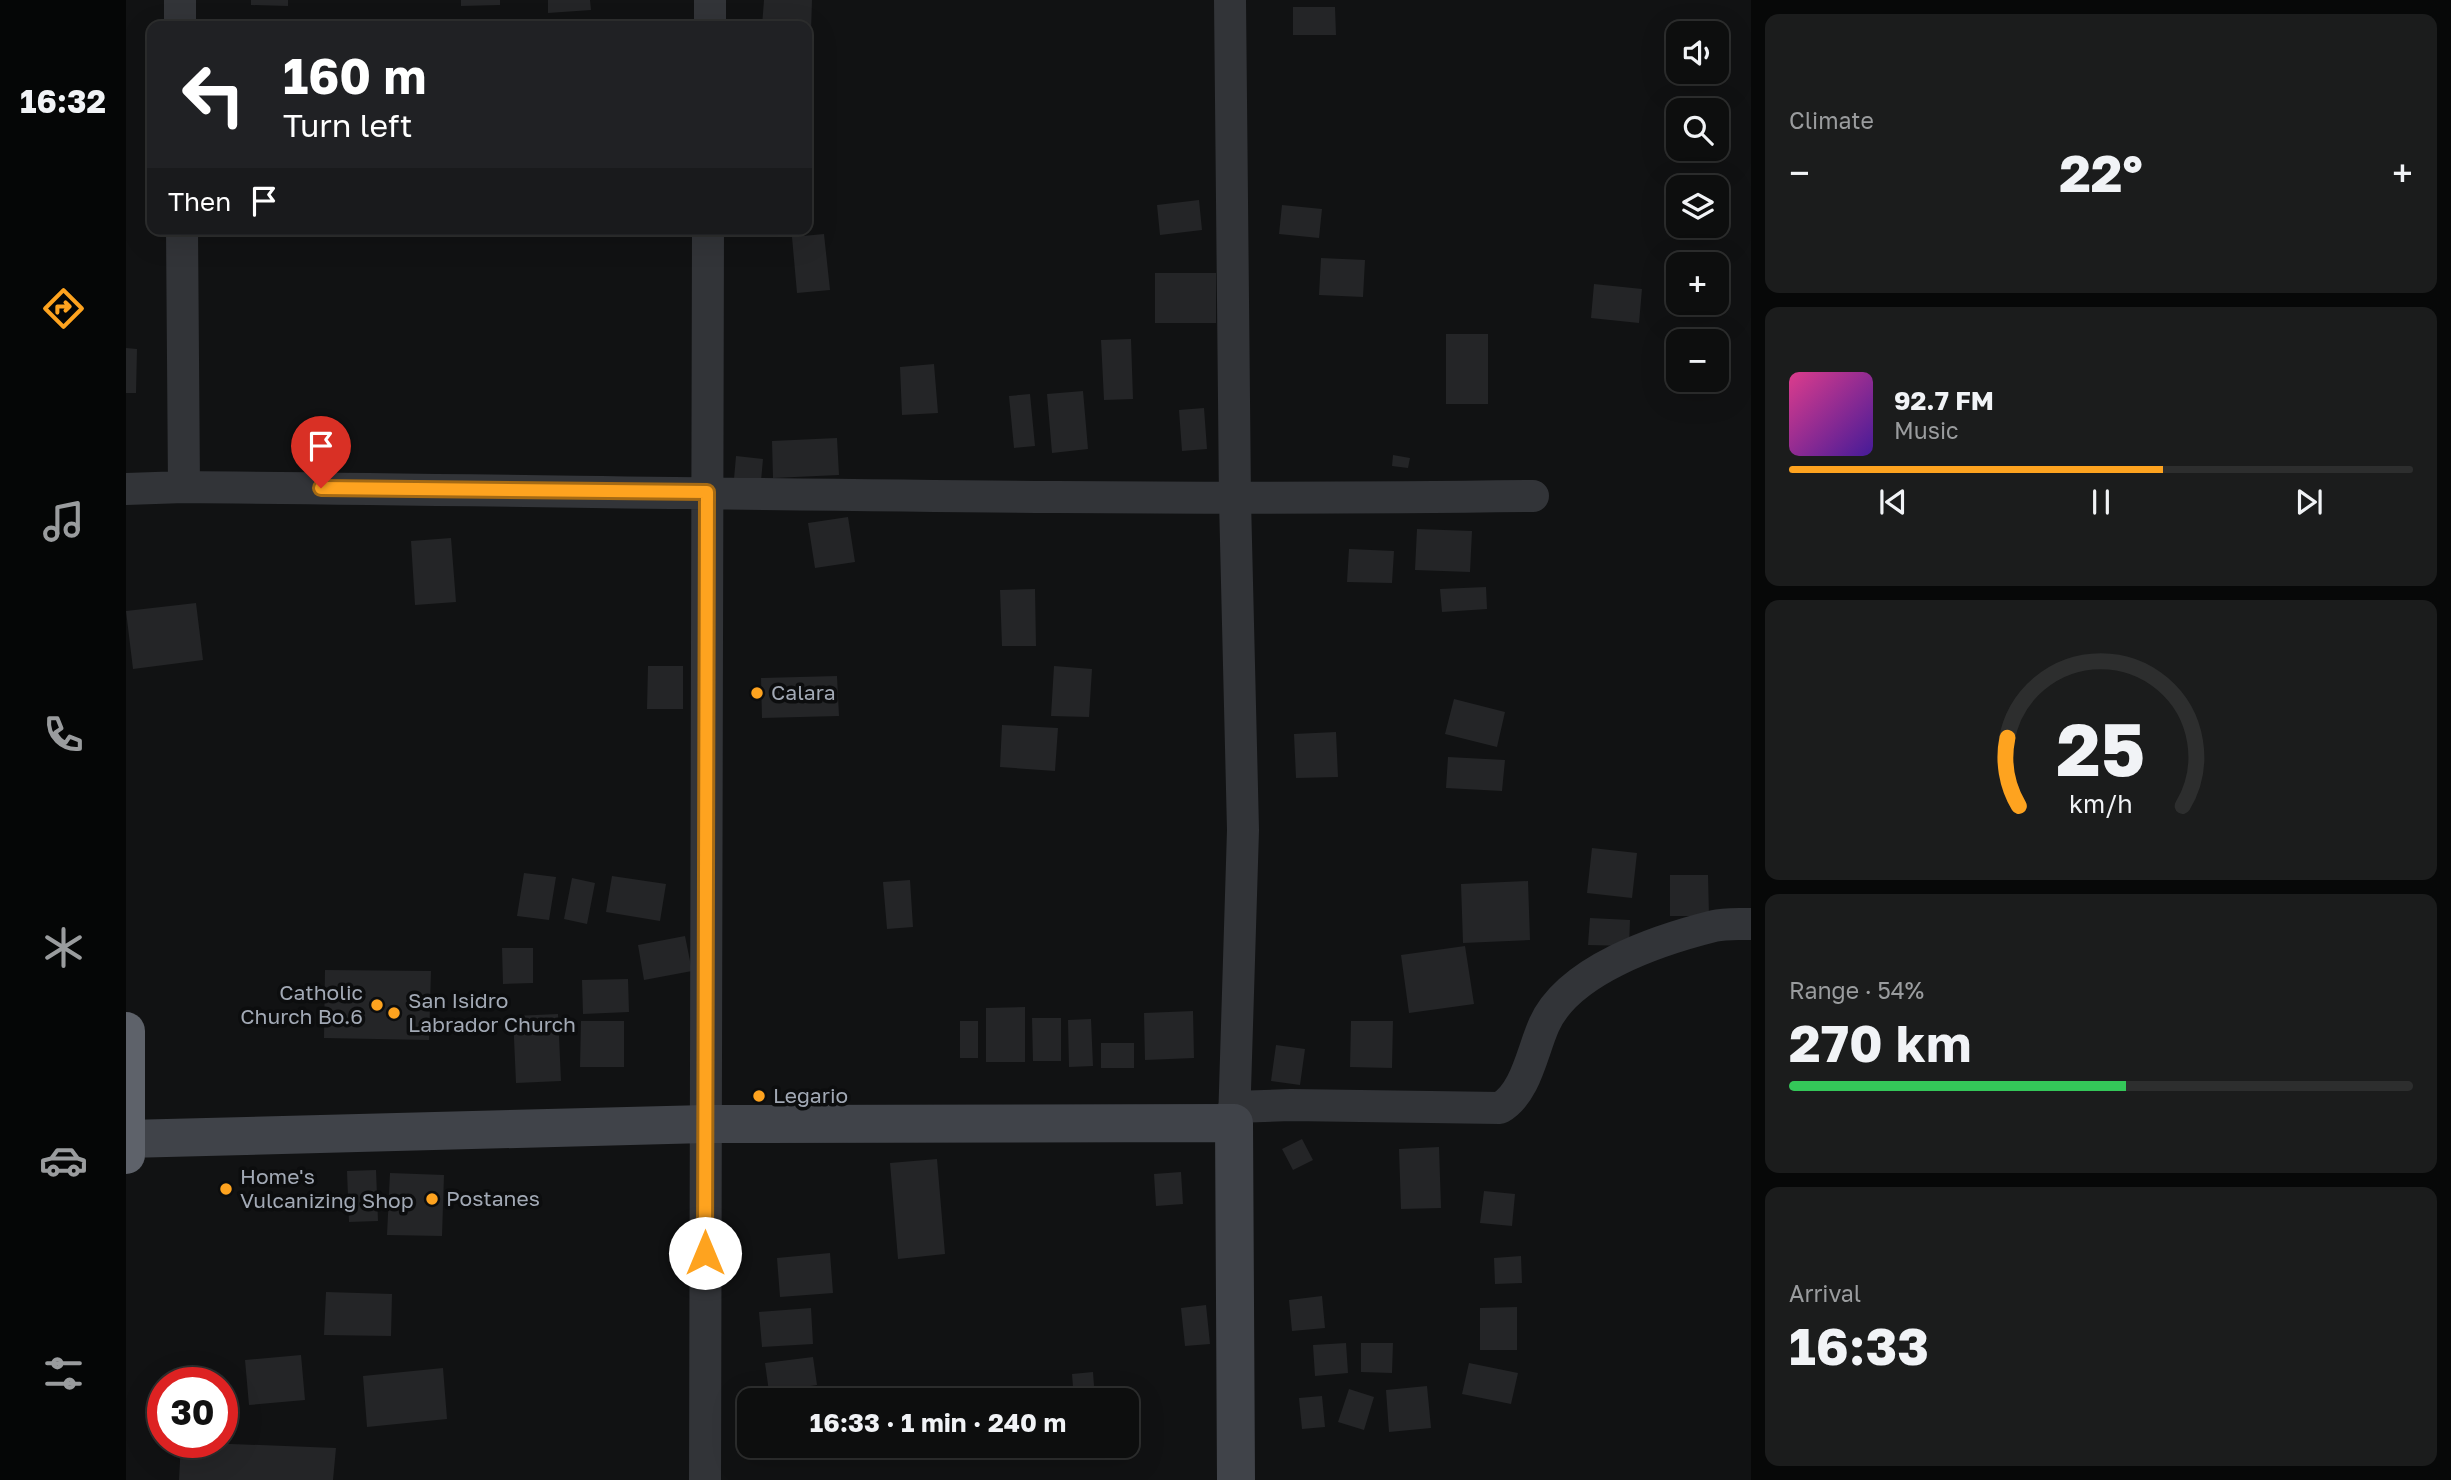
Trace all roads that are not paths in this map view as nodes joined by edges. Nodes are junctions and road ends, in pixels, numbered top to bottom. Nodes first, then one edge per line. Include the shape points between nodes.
1 (180, 0) edge
2 (710, 0) edge
3 (1230, 0) edge
4 (180, 21) edge
5 (710, 21) edge
6 (181, 235) edge
7 (708, 235) edge
8 (184, 487) junction
9 (126, 489) edge
10 (707, 492) junction
11 (1533, 496) dead end
12 (1235, 500) junction
13 (1751, 924) edge
14 (126, 1031) edge
15 (1234, 1115) junction
16 (706, 1124) junction
17 (126, 1144) edge
18 (705, 1480) edge
19 (1236, 1480) edge

1 - 4 street
2 - 5 street
3 - 12 street
6 - 8 street
7 - 10 street
8 - 9 street
8 - 10 street
10 - 12 street
10 - 16 street
11 - 12 street
12 - 15 street via 1243,830
13 - 15 street via 1716,925 1645,949 1585,977 1560,999 1511,1102 1500,1108 1291,1105
14 - 17 highway
15 - 16 street
15 - 19 street
16 - 17 street
16 - 18 street

